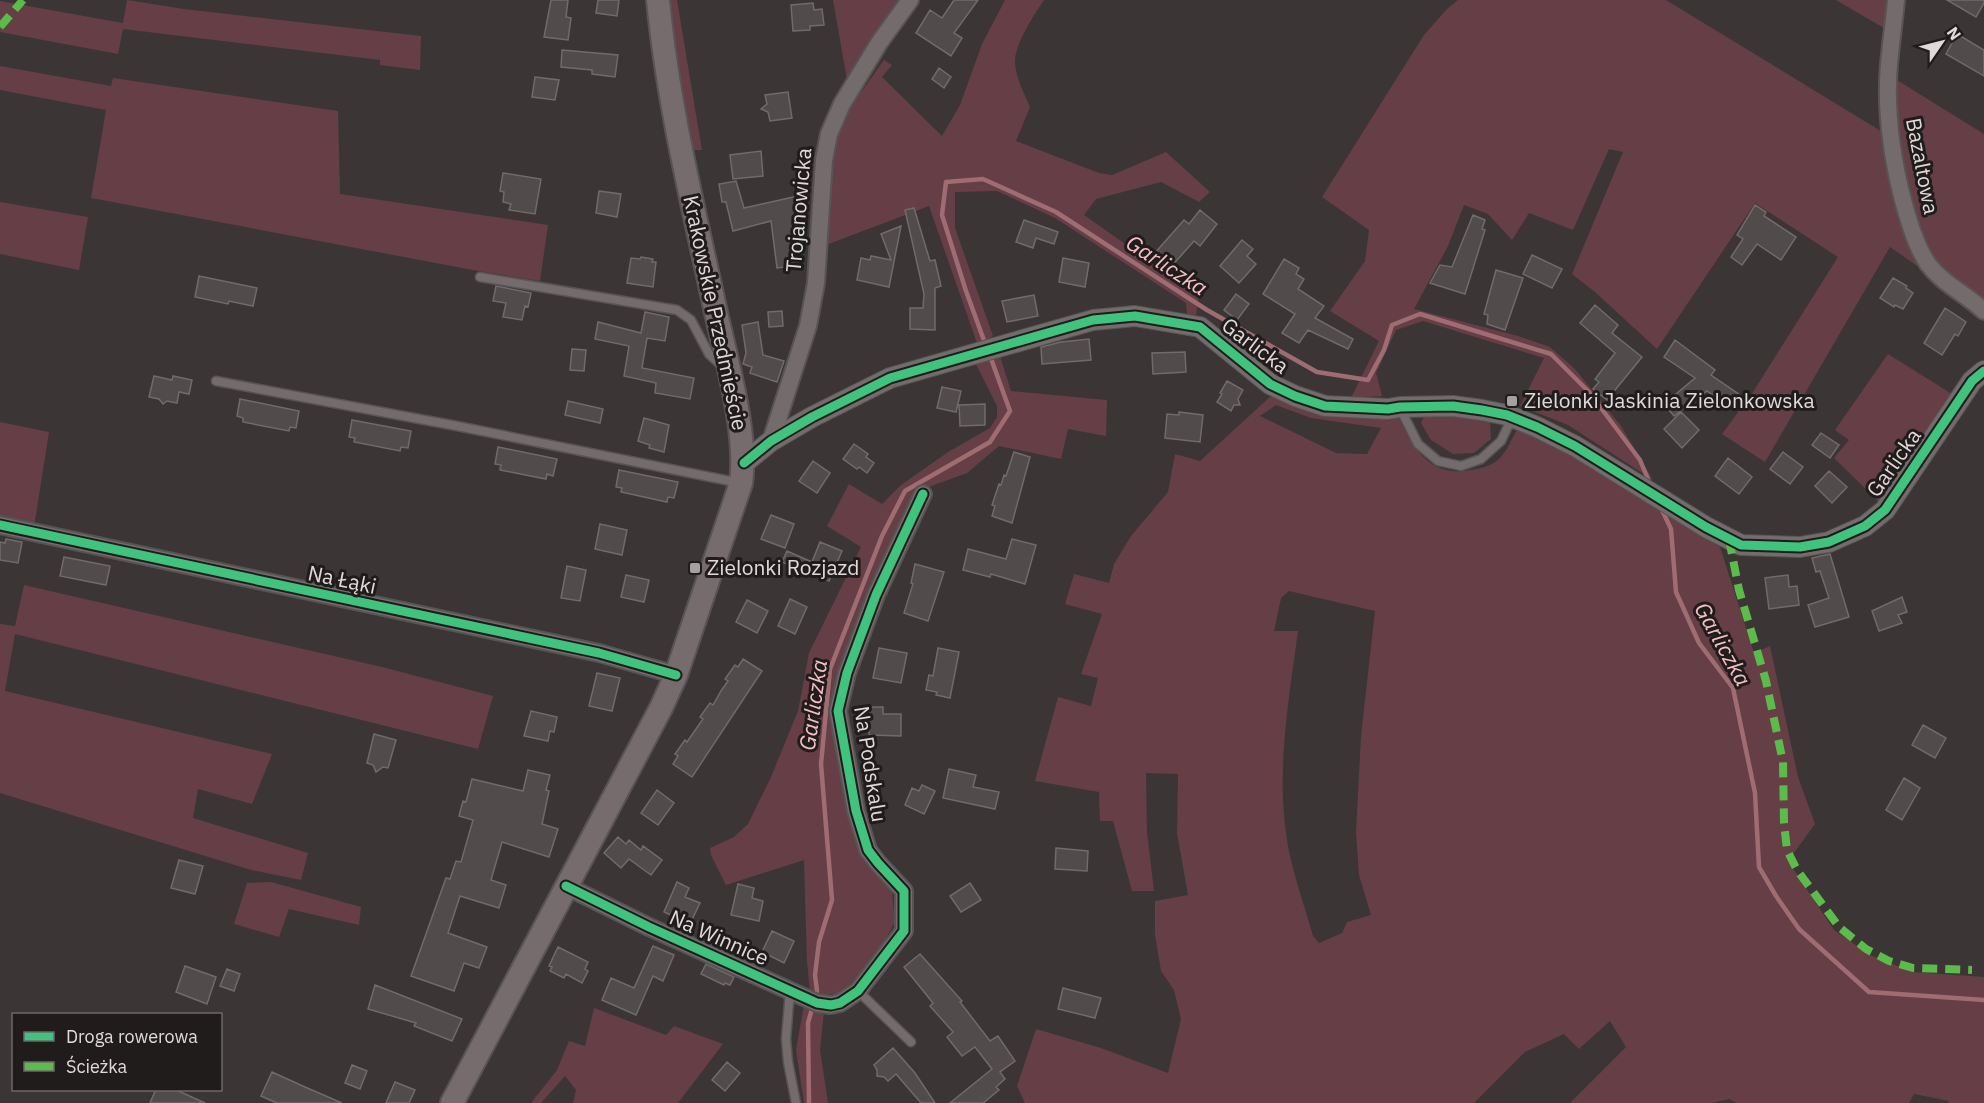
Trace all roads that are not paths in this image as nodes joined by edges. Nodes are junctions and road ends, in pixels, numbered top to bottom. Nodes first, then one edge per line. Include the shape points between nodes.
1 (658, 0) edge
2 (910, 0) edge
3 (1896, 0) edge
4 (480, 277) dead end
5 (1984, 310) edge
6 (1984, 370) edge
7 (729, 373) junction
8 (216, 381) dead end
9 (1400, 407) junction
10 (1513, 417) junction
11 (771, 441) junction
12 (743, 473) junction
13 (923, 494) dead end
14 (0, 525) edge
15 (676, 675) junction
16 (566, 886) junction
17 (790, 990) junction
18 (858, 991) junction
19 (911, 1042) dead end
20 (452, 1103) edge
21 (796, 1103) edge

1 - 7 main road, Krakowskie Przedmieście via 662,46 683,160
2 - 11 street, Trojanowicka via 842,104 829,134 816,283 808,326
3 - 5 street, Bazaltowa via 1889,65 1889,118 1897,178 1907,214 1915,240 1929,264 1950,286
4 - 7 lane via 677,310 691,320 709,354
6 - 10 street, Garlicka via 1972,381 1885,510 1865,526 1829,542 1800,547 1741,546 1553,434
7 - 12 main road, Krakowskie Przedmieście
8 - 12 lane
9 - 10 street, Garlicka via 1462,407
9 - 10 lane via 1418,444 1438,461 1461,466 1481,459 1501,441
9 - 11 street, Garlicka via 1325,406 1295,396 1270,384 1200,327 1135,316 1093,320 890,378
11 - 12 street, Garlicka
12 - 15 main road, Krakowskie Przedmieście
13 - 18 street, Na Podskalu via 876,595 847,673 838,711 856,811 868,850 904,891 903,931
14 - 15 street, Na Łąki via 599,652
15 - 16 main road, Krakowskie Przedmieście
16 - 17 street, Na Winnice
16 - 20 main road, Krakowskie Przedmieście
17 - 18 street, Na Winnice via 831,1005
17 - 21 lane via 786,1039
18 - 19 lane

